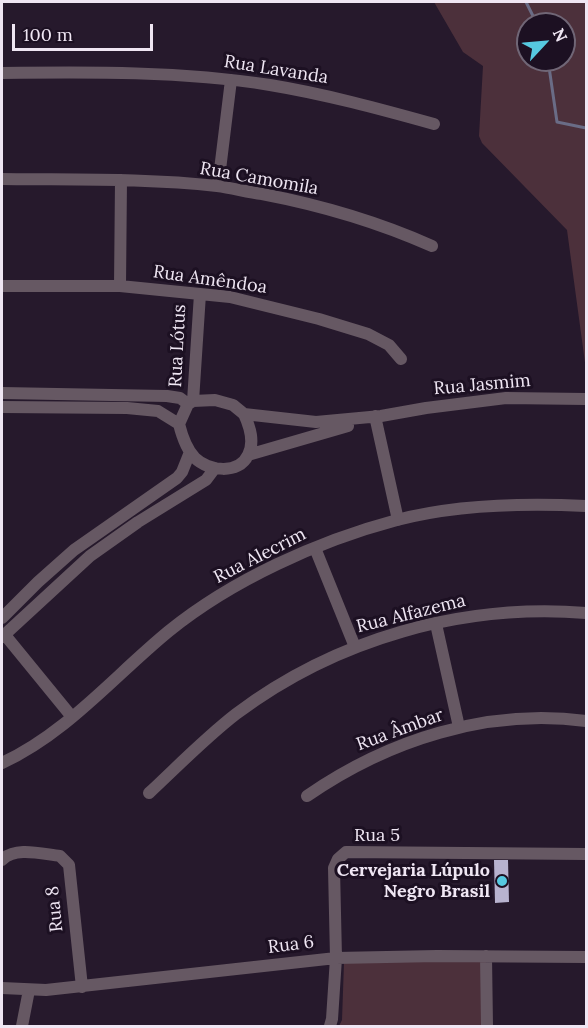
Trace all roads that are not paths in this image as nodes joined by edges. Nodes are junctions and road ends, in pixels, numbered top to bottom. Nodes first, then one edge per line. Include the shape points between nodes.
1 (2, 73) edge
2 (231, 80) junction
3 (434, 124) dead end
4 (2, 179) edge
5 (120, 180) junction
6 (218, 186) junction
7 (432, 246) dead end
8 (2, 286) edge
9 (120, 286) junction
10 (200, 294) junction
11 (400, 359) dead end
12 (2, 393) edge
13 (586, 399) edge
14 (191, 403) junction
15 (2, 407) edge
16 (244, 414) junction
17 (377, 417) junction
18 (179, 424) junction
19 (190, 452) junction
20 (248, 455) junction
21 (214, 468) junction
22 (586, 506) edge
23 (398, 520) junction
24 (315, 548) junction
25 (586, 613) edge
26 (2, 618) edge
27 (436, 624) junction
28 (3, 636) edge
29 (355, 647) junction
30 (72, 717) junction
31 (586, 721) edge
32 (459, 727) junction
33 (2, 763) edge
34 (149, 794) dead end
35 (307, 796) dead end
36 (586, 854) edge
37 (2, 860) edge
38 (486, 956) junction
39 (586, 957) edge
40 (336, 958) junction
41 (82, 987) junction
42 (2, 988) edge
43 (29, 990) junction
44 (22, 1026) edge
45 (330, 1026) edge
46 (487, 1026) edge

1 - 2 street, Rua Lavanda via 164,74
2 - 3 street, Rua Lavanda via 327,96
2 - 6 street
4 - 5 street, Rua Camomila
5 - 6 street, Rua Camomila
5 - 9 street
6 - 7 street, Rua Camomila via 340,213
8 - 9 street, Rua Amêndoa
9 - 10 street, Rua Amêndoa
10 - 11 street, Rua Amêndoa via 258,303 368,334 389,345
10 - 14 street, Rua Lótus
12 - 14 street via 167,396
13 - 17 street, Rua Jasmim via 506,398
14 - 16 street via 215,400 233,405
14 - 18 street
15 - 18 street via 127,408 158,411
16 - 17 street via 316,422
16 - 20 street via 251,434
17 - 20 street
17 - 23 street
18 - 19 street
19 - 21 street
19 - 26 street via 177,478 74,550
20 - 21 street via 235,466
21 - 28 street via 206,480 90,556
22 - 23 street, Rua Alecrim via 522,504
23 - 24 street, Rua Alecrim
24 - 29 street
24 - 30 street, Rua Alecrim via 261,573 203,607 149,648
25 - 27 street, Rua Alfazema via 525,611
27 - 29 street, Rua Alfazema
27 - 32 street
28 - 30 street
29 - 34 street, Rua Alfazema via 289,679 236,714
30 - 33 street, Rua Alecrim via 49,736
31 - 32 street, Rua Âmbar via 544,718
32 - 35 street, Rua Âmbar via 404,743 355,766
36 - 40 street, Rua 5 via 346,852 334,868
37 - 41 street, Rua 8 via 18,852 60,856 69,865
38 - 39 street, Rua 6
38 - 40 street, Rua 6
38 - 46 street
40 - 41 street, Rua 6
40 - 45 street, Rua 5
41 - 43 street, Rua 6
42 - 43 street, Rua 6
43 - 44 street

